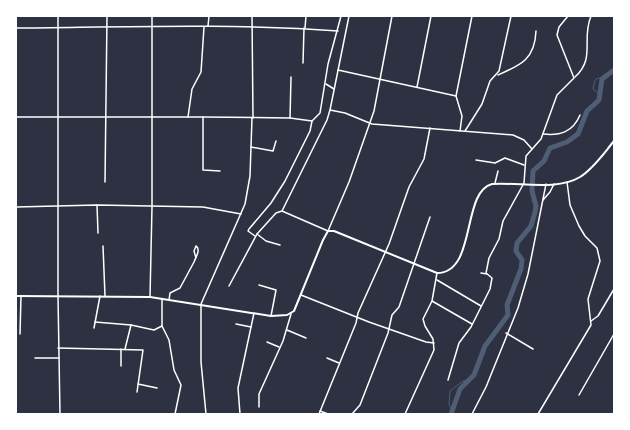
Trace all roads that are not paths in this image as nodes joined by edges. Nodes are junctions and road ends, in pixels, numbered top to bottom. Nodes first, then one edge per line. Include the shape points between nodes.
1 (58, 16) edge
2 (107, 16) edge
3 (152, 16) edge
4 (208, 16) edge
5 (252, 16) edge
6 (306, 16) edge
7 (341, 16) edge
8 (349, 16) edge
9 (392, 16) edge
10 (431, 16) edge
11 (472, 16) edge
12 (511, 16) edge
13 (568, 16) edge
14 (591, 16) edge
15 (107, 27) junction
16 (204, 27) junction
17 (208, 27) junction
18 (252, 27) junction
19 (16, 28) edge
20 (58, 28) junction
21 (152, 28) junction
22 (305, 28) junction
23 (338, 31) junction
24 (536, 31) dead end
25 (303, 63) dead end
26 (338, 70) junction
27 (498, 75) junction
28 (291, 77) dead end
29 (574, 78) junction
30 (380, 80) junction
31 (326, 84) junction
32 (417, 88) junction
33 (334, 89) junction
34 (456, 96) junction
35 (330, 110) junction
36 (580, 115) dead end
37 (16, 117) edge
38 (59, 117) junction
39 (105, 117) junction
40 (152, 117) junction
41 (188, 117) junction
42 (203, 117) junction
43 (252, 118) junction
44 (290, 118) junction
45 (312, 121) junction
46 (370, 123) junction
47 (430, 128) junction
48 (460, 131) junction
49 (465, 131) junction
50 (543, 134) junction
51 (276, 141) dead end
52 (614, 141) edge
53 (251, 147) junction
54 (532, 149) junction
55 (476, 160) dead end
56 (524, 165) junction
57 (220, 171) dead end
58 (498, 171) dead end
59 (105, 182) dead end
60 (567, 182) junction
61 (495, 183) junction
62 (524, 183) junction
63 (546, 184) junction
64 (554, 184) junction
65 (543, 201) junction
66 (97, 205) junction
67 (58, 206) junction
68 (16, 207) edge
69 (152, 207) junction
70 (282, 212) junction
71 (242, 214) junction
72 (430, 217) dead end
73 (328, 231) junction
74 (98, 233) dead end
75 (256, 236) junction
76 (280, 245) dead end
77 (103, 246) dead end
78 (385, 252) junction
79 (196, 258) junction
80 (414, 264) junction
81 (437, 273) junction
82 (481, 273) dead end
83 (487, 274) junction
84 (437, 280) junction
85 (259, 285) dead end
86 (229, 286) dead end
87 (614, 289) edge
88 (301, 295) junction
89 (16, 296) edge
90 (21, 296) junction
91 (58, 296) junction
92 (100, 296) junction
93 (104, 296) junction
94 (150, 297) junction
95 (162, 298) junction
96 (169, 300) junction
97 (432, 301) junction
98 (201, 304) junction
99 (481, 306) junction
100 (254, 313) junction
101 (291, 314) junction
102 (271, 316) junction
103 (357, 317) junction
104 (591, 321) junction
105 (95, 322) junction
106 (236, 324) dead end
107 (472, 324) junction
108 (131, 325) junction
109 (162, 326) junction
110 (251, 327) junction
111 (94, 328) dead end
112 (389, 329) junction
113 (287, 330) junction
114 (506, 333) junction
115 (20, 334) dead end
116 (614, 334) edge
117 (306, 338) dead end
118 (267, 342) dead end
119 (434, 342) junction
120 (279, 347) junction
121 (58, 348) junction
122 (121, 349) junction
123 (125, 349) junction
124 (533, 349) dead end
125 (35, 358) dead end
126 (59, 358) junction
127 (326, 358) dead end
128 (339, 363) junction
129 (121, 366) dead end
130 (448, 380) dead end
131 (138, 384) junction
132 (158, 388) dead end
133 (137, 392) dead end
134 (579, 395) dead end
135 (258, 407) dead end
136 (320, 411) junction
137 (60, 414) edge
138 (175, 414) edge
139 (206, 414) edge
140 (240, 414) edge
141 (319, 414) edge
142 (328, 414) edge
143 (352, 414) edge
144 (405, 414) edge
145 (472, 414) edge
146 (538, 414) edge

1 - 20 street
2 - 15 street
3 - 21 street
4 - 17 street
5 - 18 street
6 - 22 street
7 - 23 street
8 - 26 street
9 - 30 street
10 - 32 street
11 - 34 street
12 - 27 street
13 - 29 street via 559,27 557,35
14 - 29 street via 586,34 587,58
15 - 20 street
15 - 21 street
15 - 39 street
16 - 17 street
16 - 21 street
16 - 41 street via 201,72 192,89
17 - 18 street
18 - 22 street
18 - 43 street
19 - 20 street
20 - 38 street
21 - 40 street
22 - 23 street
22 - 25 street
23 - 31 street via 330,57
24 - 27 street via 535,45 530,56
26 - 30 street
26 - 33 street
27 - 49 street via 490,81 482,104
28 - 44 street
29 - 50 street via 557,95
30 - 32 street
30 - 46 street
31 - 33 street
31 - 45 street via 320,113
32 - 34 street
33 - 35 street
34 - 48 street via 462,116
35 - 46 street
35 - 70 street
36 - 50 street via 566,132
37 - 38 street
38 - 39 street
38 - 67 street
39 - 40 street
39 - 59 street
40 - 41 street
40 - 69 street
41 - 42 street
42 - 43 street
42 - 57 street via 203,170
43 - 44 street
43 - 53 street
44 - 45 street
45 - 75 street via 310,131 285,181 248,231
46 - 47 street
46 - 73 street
47 - 48 street
47 - 78 street via 424,159 409,187
48 - 49 street
49 - 54 street via 513,135 524,140
50 - 54 street
51 - 53 street via 273,151
52 - 60 main road via 587,172
53 - 71 street via 250,176
54 - 56 street via 526,156
55 - 56 street via 495,163 505,158
56 - 62 street
58 - 61 street
60 - 64 main road
60 - 104 street via 570,205 579,226 600,251 599,267 588,299
61 - 62 main road
61 - 81 main road via 483,187 478,195 468,231 454,266 446,272
62 - 63 main road
62 - 83 street via 503,222 499,239 489,258
63 - 64 main road
63 - 65 street
64 - 65 street
65 - 114 street via 528,274 516,315
66 - 67 street
66 - 69 street
66 - 74 street
67 - 68 street
67 - 91 street
69 - 71 street via 202,207
69 - 94 street
70 - 73 street
70 - 75 street via 276,213
71 - 98 street
72 - 80 street
73 - 78 main road via 334,231
73 - 88 main road via 322,240
75 - 76 street
75 - 86 street
77 - 93 street
78 - 80 main road
78 - 103 street
79 - 79 street via 198,251 196,246 194,251
79 - 96 street via 180,288 170,292
80 - 81 main road
80 - 112 street via 399,307 392,315
81 - 84 street
82 - 83 street
83 - 99 street via 492,276 492,282
84 - 97 street
84 - 99 street
85 - 102 street via 276,290
87 - 104 street via 598,316
88 - 101 main road
88 - 103 street
89 - 90 main road
90 - 91 main road
90 - 115 street
91 - 92 main road
91 - 121 street
92 - 93 main road
92 - 105 street
93 - 94 main road
94 - 95 main road
95 - 96 main road
95 - 109 street
96 - 98 main road
97 - 107 street
97 - 119 street via 423,322
98 - 100 main road
98 - 139 street via 201,362
99 - 107 street
100 - 102 main road
100 - 110 street
101 - 102 main road
101 - 113 street
103 - 112 street
103 - 128 street
104 - 146 street via 589,330
105 - 108 street
105 - 111 street
106 - 110 street
107 - 130 street via 459,344
108 - 109 street via 154,330
108 - 123 street
109 - 138 street via 169,340 174,370 181,385
110 - 140 street via 238,388
112 - 119 street via 426,342
112 - 143 street via 360,405
113 - 117 street
113 - 120 street
114 - 124 street
114 - 145 street via 486,387
116 - 134 street
118 - 120 street
119 - 144 street via 434,350
120 - 135 street via 259,394
121 - 122 street
121 - 126 street
122 - 123 street
122 - 129 street
123 - 131 street via 143,350
125 - 126 street
126 - 137 street
127 - 128 street
128 - 136 street
131 - 132 street
131 - 133 street
136 - 141 street
136 - 142 street

